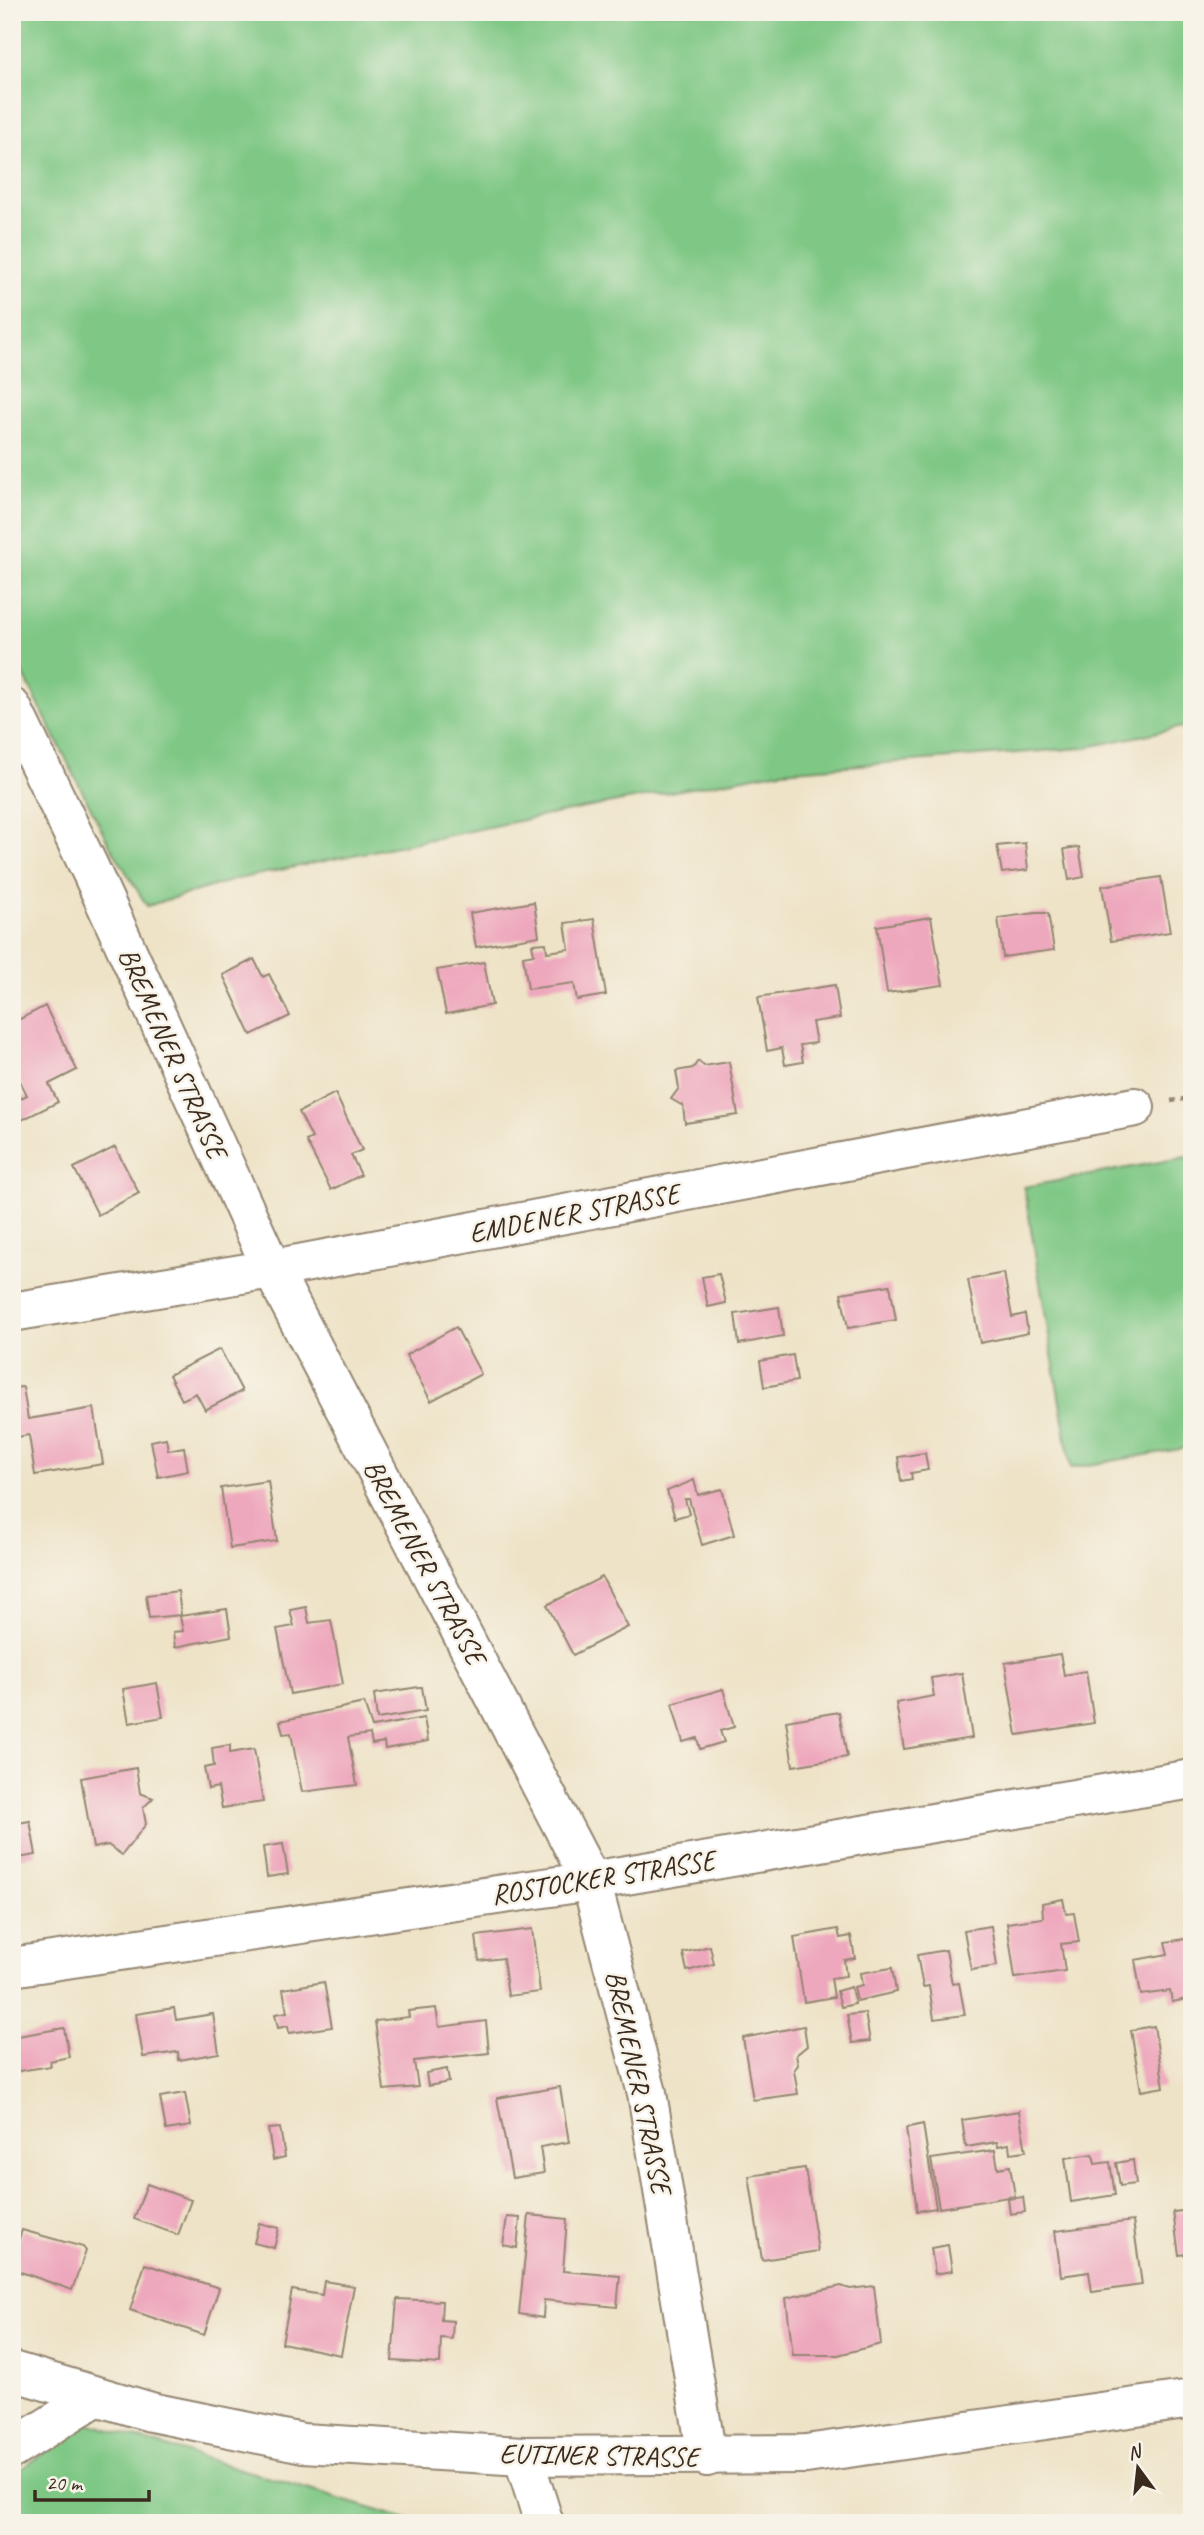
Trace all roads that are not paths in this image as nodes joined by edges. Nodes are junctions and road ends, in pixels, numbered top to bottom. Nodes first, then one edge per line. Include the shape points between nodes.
1 (12, 708) edge
2 (1136, 1107) dead end
3 (272, 1269) junction
4 (12, 1312) edge
5 (1192, 1779) edge
6 (591, 1881) junction
7 (12, 1967) edge
8 (12, 2371) edge
9 (97, 2396) junction
10 (1192, 2399) edge
11 (12, 2449) edge
12 (523, 2456) junction
13 (708, 2457) junction
14 (544, 2523) edge

1 - 3 street, BREMENER STRASSE
2 - 3 street, EMDENER STRASSE
3 - 4 street, EMDENER STRASSE
3 - 6 street, BREMENER STRASSE
5 - 6 street, ROSTOCKER STRASSE
6 - 7 street, ROSTOCKER STRASSE
6 - 13 street, BREMENER STRASSE via 647,2093
8 - 9 street, EUTINER STRASSE
9 - 11 street
9 - 12 street, EUTINER STRASSE via 151,2412 303,2443
10 - 13 street, EUTINER STRASSE via 806,2454
12 - 13 street, EUTINER STRASSE
12 - 14 street

